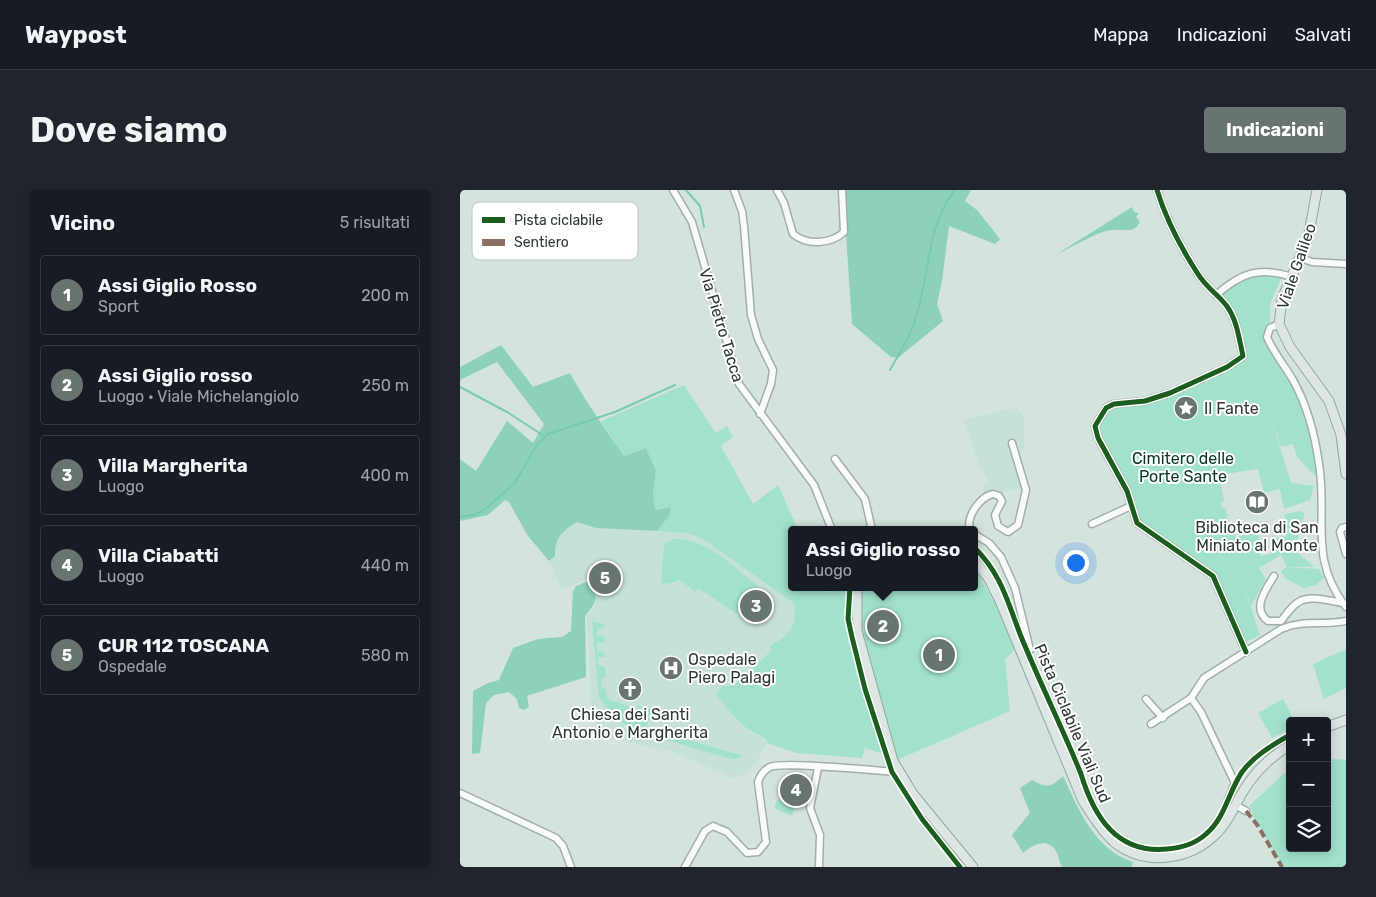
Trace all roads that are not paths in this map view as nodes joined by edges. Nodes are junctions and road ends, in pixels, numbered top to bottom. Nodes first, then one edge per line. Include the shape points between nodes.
1 (673, 190) edge
2 (734, 190) edge
3 (777, 190) edge
4 (842, 190) edge
5 (1157, 190) edge
6 (1317, 190) edge
7 (1301, 258) junction
8 (1346, 264) edge
9 (1292, 278) junction
10 (1216, 294) junction
11 (1279, 324) junction
12 (760, 414) junction
13 (1012, 443) dead end
14 (835, 459) dead end
15 (1346, 474) edge
16 (1131, 506) junction
17 (1092, 524) dead end
18 (830, 526) edge
19 (871, 526) edge
20 (970, 526) edge
21 (1346, 527) edge
22 (978, 537) edge
23 (1346, 554) edge
24 (978, 565) edge
25 (1274, 576) dead end
26 (857, 591) edge
27 (1344, 605) edge
28 (1346, 621) edge
29 (1246, 652) junction
30 (1023, 655) junction
31 (1191, 698) junction
32 (1146, 699) dead end
33 (1163, 718) junction
34 (1346, 720) edge
35 (1152, 724) dead end
36 (1331, 725) edge
37 (1286, 748) edge
38 (818, 768) junction
39 (899, 772) junction
40 (460, 793) edge
41 (1235, 805) junction
42 (1246, 811) dead end
43 (1229, 815) junction
44 (571, 867) edge
45 (685, 867) edge
46 (819, 867) edge
47 (972, 867) edge

1 - 12 street, Via Pietro Tacca via 692,222 739,384
2 - 12 street via 742,211 751,316 773,370
3 - 4 street via 793,234 807,242 820,242 844,232
5 - 10 street via 1182,248 1199,276
6 - 7 main road, Viale Galileo
7 - 8 street via 1312,262
7 - 9 main road, Viale Galileo
9 - 10 street via 1274,272 1254,272 1234,280
9 - 11 main road, Viale Galileo via 1280,306
10 - 16 street via 1234,318 1242,358 1154,399 1114,404 1106,408 1099,418 1096,426 1098,438 1127,491
11 - 15 main road, Viale Galileo via 1290,347 1329,401 1344,445
11 - 27 street via 1270,328 1267,337 1307,412 1321,479 1321,551 1328,578
12 - 18 street, Via Pietro Tacca via 814,486
13 - 20 street via 1026,490 1018,525 1008,532 998,526 995,515 1002,501 993,494 984,498 974,511
14 - 19 street via 865,499
16 - 17 street
16 - 29 street via 1141,527 1213,576
21 - 23 street via 1340,532
22 - 30 street via 995,549 1013,584 1030,650
24 - 30 main road via 989,579
25 - 27 street via 1260,606 1261,614 1268,621 1281,620 1302,600 1315,598
26 - 39 main road via 858,631 887,744
28 - 29 street via 1294,623
29 - 31 street via 1204,678
30 - 43 main road via 1083,801 1113,841 1140,855 1156,858 1177,856 1205,844
31 - 33 street
31 - 43 street via 1235,782 1224,810
32 - 33 street
33 - 35 street
34 - 36 main road
37 - 41 main road via 1255,774
38 - 39 street
38 - 45 street via 776,765 762,774 758,788 766,842 762,850 747,853 727,832 713,826 705,830
38 - 46 street via 810,808 820,835
39 - 47 main road
40 - 44 street via 556,838
41 - 42 street
41 - 43 main road

